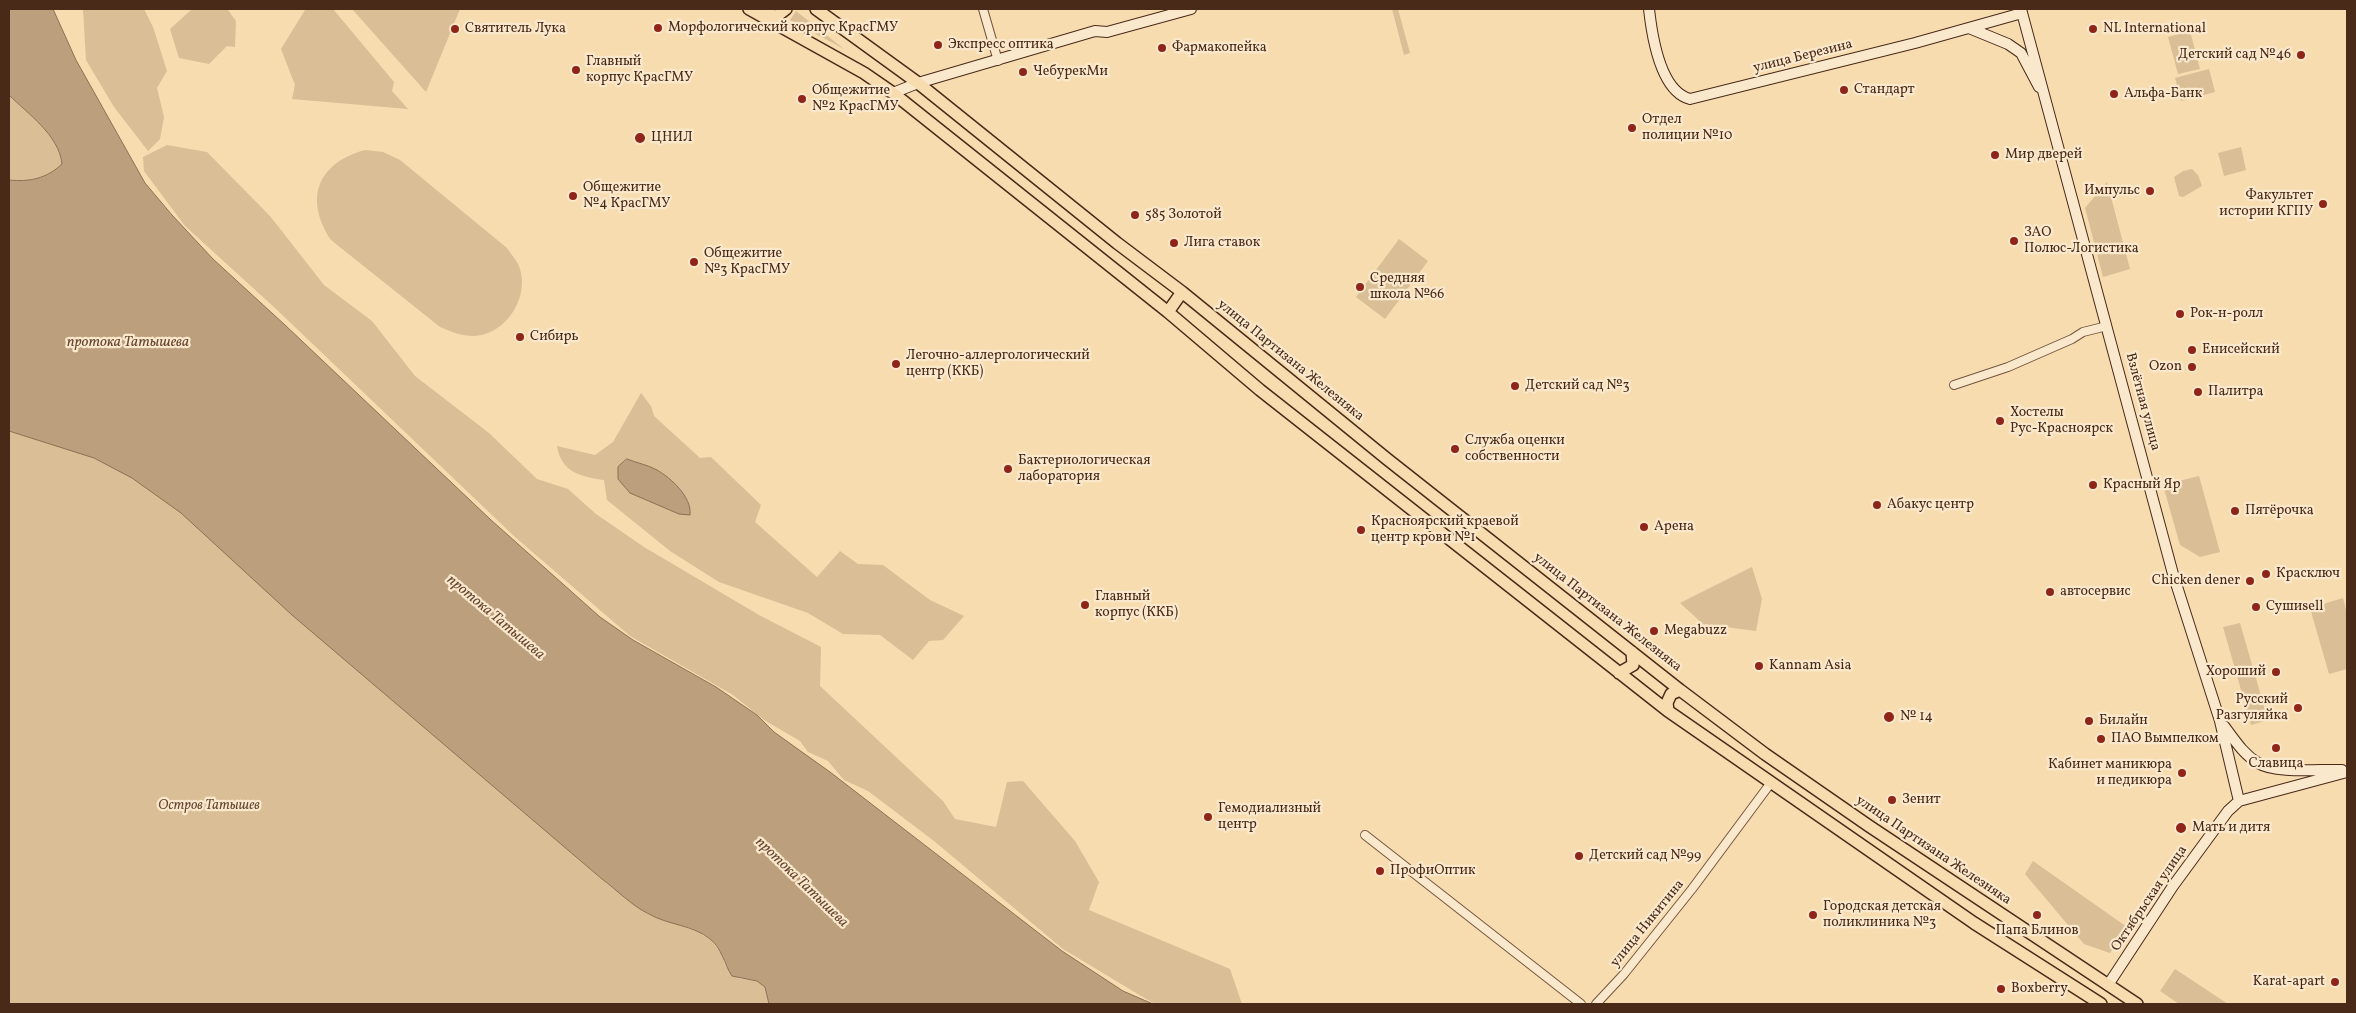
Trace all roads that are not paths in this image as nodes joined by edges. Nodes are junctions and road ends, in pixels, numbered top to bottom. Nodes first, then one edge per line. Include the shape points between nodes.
1 (786, 9) edge
2 (816, 9) edge
3 (983, 9) edge
4 (1191, 9) edge
5 (1649, 9) edge
6 (753, 11) edge
7 (2022, 11) edge
8 (1969, 28) junction
9 (998, 61) junction
10 (918, 83) junction
11 (893, 93) junction
12 (2048, 104) junction
13 (1182, 292) junction
14 (1168, 312) junction
15 (2107, 326) junction
16 (1954, 385) dead end
17 (1632, 652) junction
18 (1620, 673) junction
19 (1680, 690) junction
20 (1668, 710) junction
21 (2220, 721) junction
22 (2347, 771) edge
23 (1770, 784) junction
24 (2238, 801) junction
25 (1366, 835) dead end
26 (2108, 985) junction
27 (1581, 1004) edge
28 (1596, 1004) edge
29 (2102, 1004) edge
30 (2137, 1004) edge

1 - 6 main road via 777,16
2 - 10 main road, улица Партизана Железняка
3 - 9 street
4 - 9 street via 1107,32 1095,32
5 - 8 street, улица Березина via 1666,78 1681,96 1690,98
6 - 11 main road via 864,73
7 - 8 street, улица Березина
7 - 12 street, Взлётная улица
8 - 12 street via 2021,53
9 - 10 street
10 - 11 street
10 - 13 main road, улица Партизана Железняка
11 - 14 main road
12 - 15 street, Взлётная улица
13 - 14 main road
13 - 17 main road, улица Партизана Железняка
14 - 18 main road via 1260,390
15 - 16 street via 2083,332 2008,367
15 - 21 street, Взлётная улица via 2174,574
17 - 18 main road via 1633,665
17 - 19 main road, улица Партизана Железняка
18 - 20 main road
19 - 20 main road via 1671,694
19 - 26 main road, улица Партизана Железняка via 1765,754
20 - 23 main road
21 - 22 street via 2241,749 2258,763 2271,768
21 - 24 street, Взлётная улица
22 - 24 street
23 - 28 street, улица Никитина via 1681,904
23 - 29 main road via 1974,923
24 - 26 street, Октябрьская улица via 2173,886
25 - 27 street
26 - 29 main road
26 - 30 main road, улица Партизана Железняка

